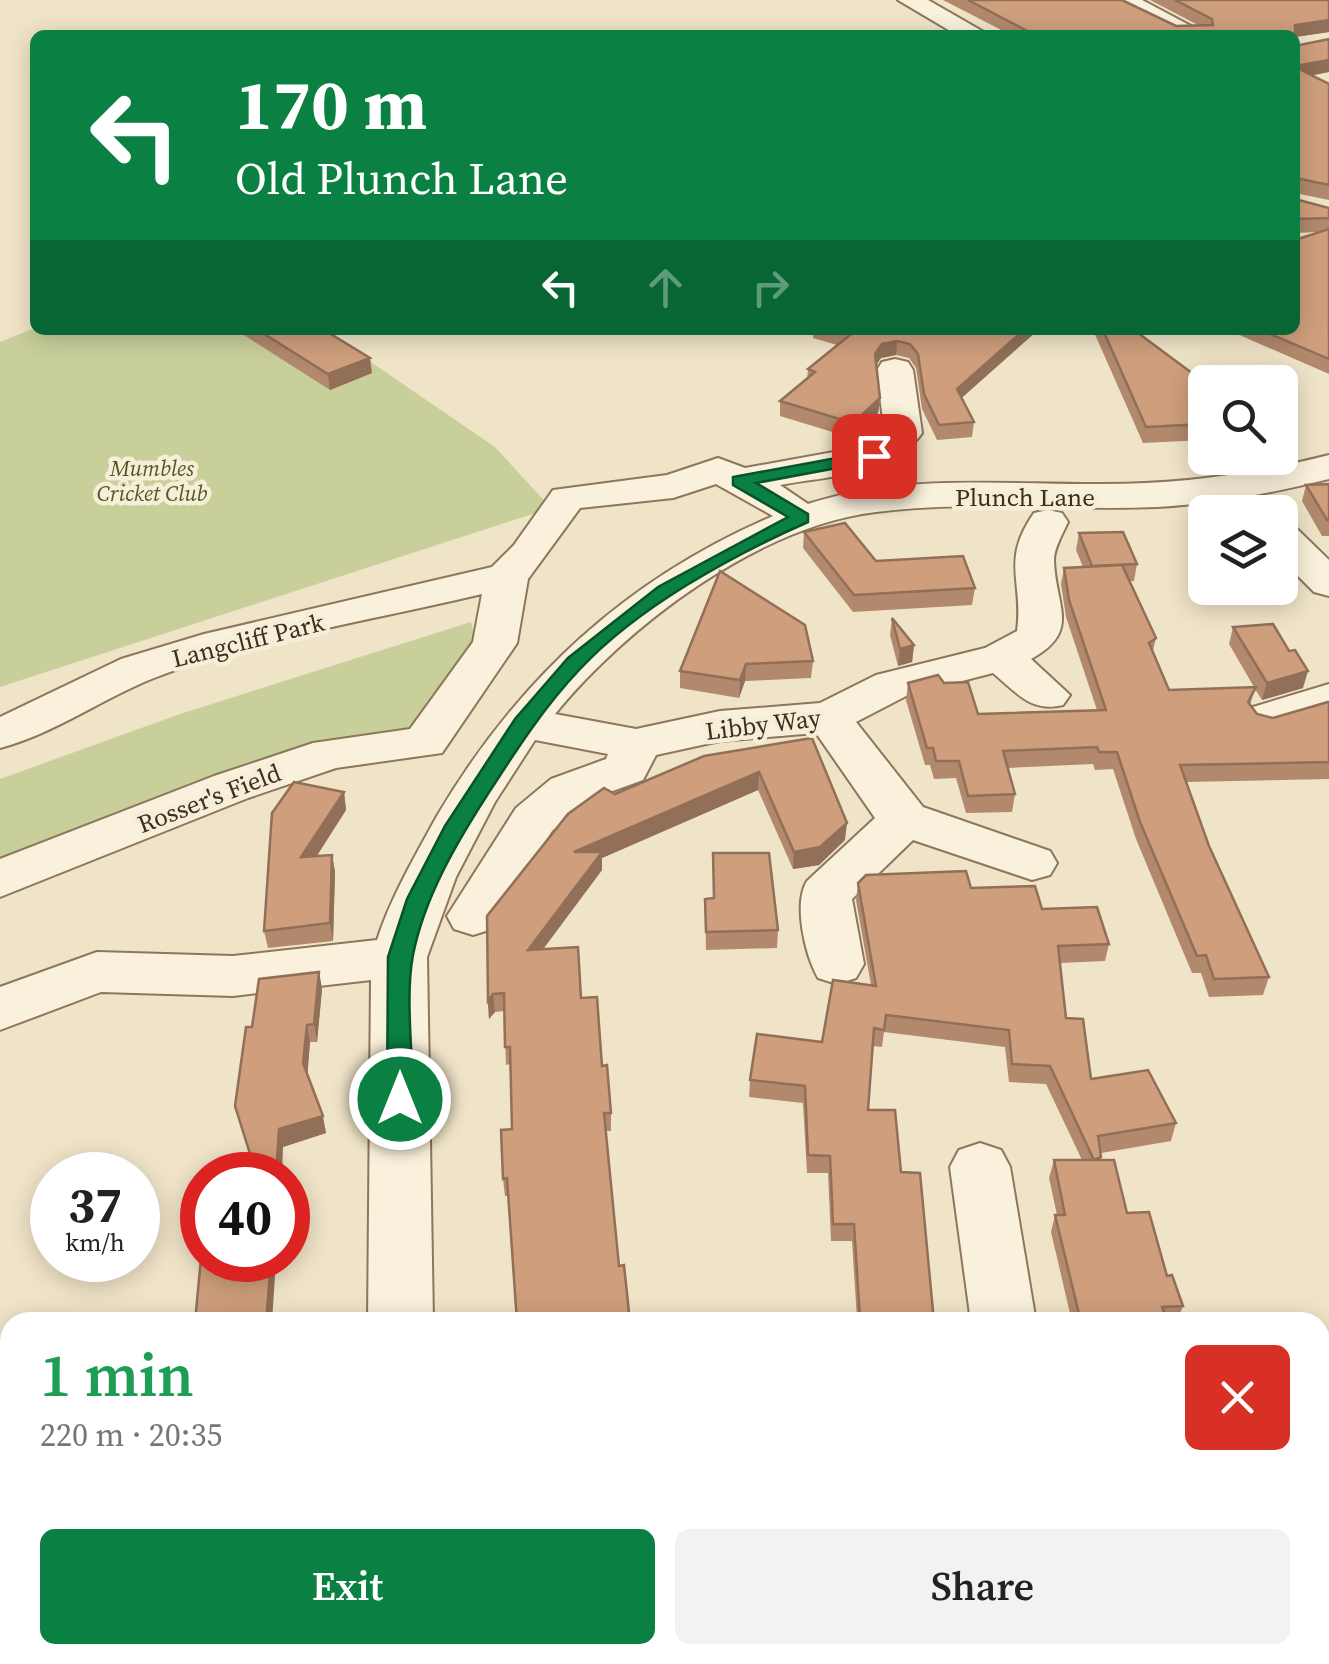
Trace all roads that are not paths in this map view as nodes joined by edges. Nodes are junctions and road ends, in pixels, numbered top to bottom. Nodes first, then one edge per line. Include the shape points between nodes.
1 (910, 0) edge
2 (1129, 4) edge
3 (967, 30) edge
4 (1184, 30) edge
5 (896, 370) dead end
6 (1329, 468) edge
7 (740, 481) junction
8 (1260, 495) edge
9 (1188, 499) edge
10 (802, 518) junction
11 (1048, 522) dead end
12 (1298, 552) edge
13 (507, 576) junction
14 (1329, 584) edge
15 (1001, 657) junction
16 (1047, 695) dead end
17 (1329, 698) edge
18 (829, 717) junction
19 (1268, 717) edge
20 (523, 723) junction
21 (0, 733) edge
22 (636, 744) junction
23 (904, 819) junction
24 (1032, 864) dead end
25 (0, 878) edge
26 (472, 916) dead end
27 (400, 957) junction
28 (837, 964) dead end
29 (0, 1010) edge
30 (980, 1167) dead end
31 (401, 1312) edge
32 (1002, 1312) edge

1 - 3 street
2 - 4 street
5 - 7 street via 903,433 874,456
6 - 8 street, Plunch Lane
7 - 10 street
7 - 13 street via 718,470 673,486 566,498 530,554
9 - 10 street, Plunch Lane via 889,499
10 - 20 street, Plunch Lane via 665,591 575,662
11 - 15 street, Libby Way via 1033,556 1038,637
12 - 14 street
13 - 21 street, Langcliff Park via 220,643 154,664
13 - 25 street, Rosser's Field via 495,644 424,742 330,754
15 - 16 street
15 - 18 street, Libby Way via 892,685
17 - 19 street
18 - 22 street, Libby Way via 720,726
18 - 23 street
20 - 22 street, Libby Way
20 - 27 street, Plunch Lane via 456,826 418,899
22 - 26 street via 626,769 568,790 534,820
23 - 24 street
23 - 28 street via 825,894
27 - 29 street via 233,976 96,972
27 - 31 street, Plunch Lane
30 - 32 street

